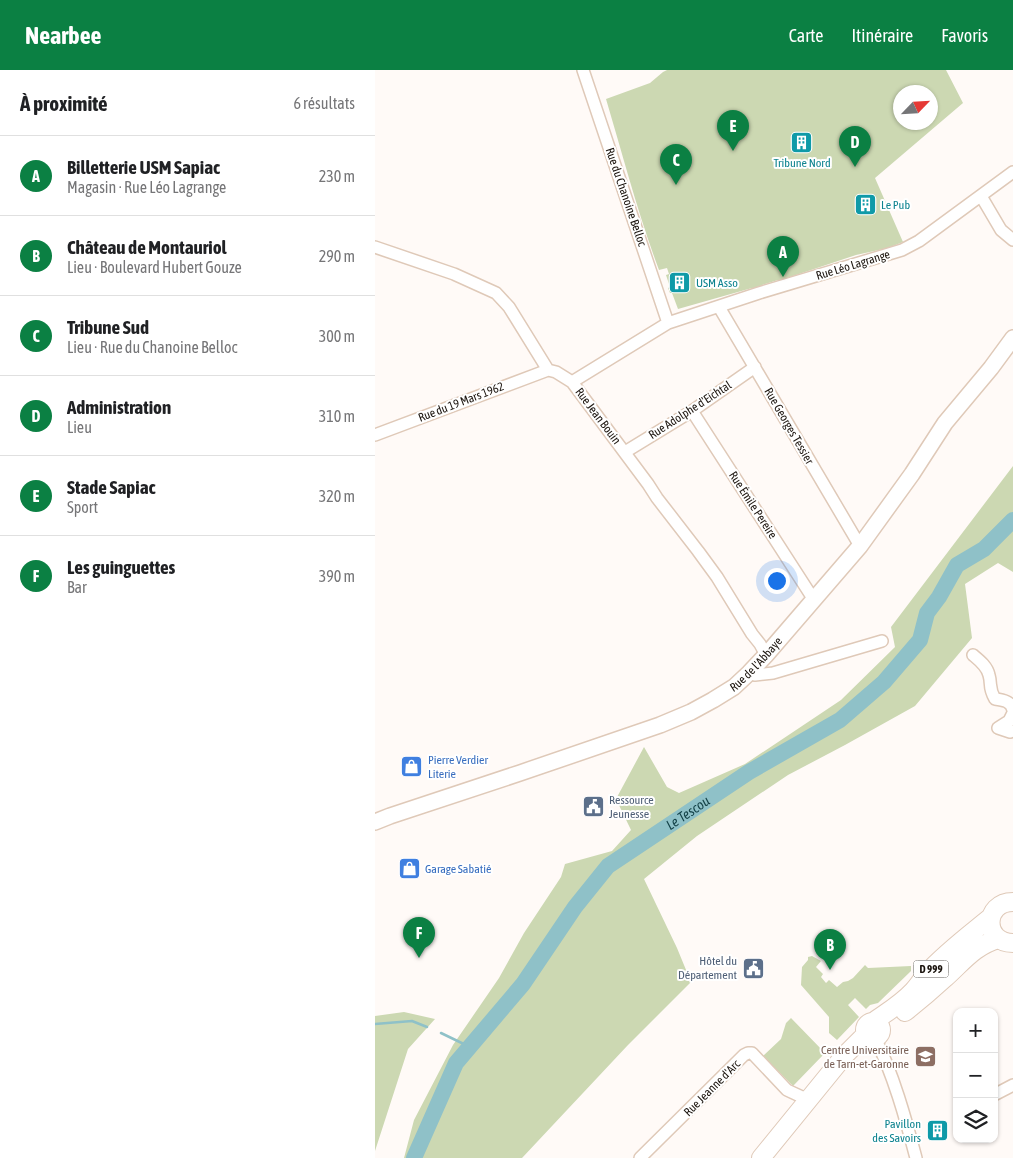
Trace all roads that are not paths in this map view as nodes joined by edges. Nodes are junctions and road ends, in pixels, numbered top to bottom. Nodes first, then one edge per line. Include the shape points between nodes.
1 (583, 70) edge
2 (1013, 172) edge
3 (981, 196) junction
4 (1013, 240) edge
5 (375, 247) edge
6 (719, 307) junction
7 (668, 323) junction
8 (1013, 338) edge
9 (755, 367) junction
10 (548, 370) junction
11 (572, 382) junction
12 (692, 411) junction
13 (375, 435) edge
14 (625, 452) junction
15 (860, 546) junction
16 (814, 600) junction
17 (882, 641) dead end
18 (767, 655) junction
19 (973, 655) dead end
20 (749, 673) junction
21 (1013, 711) edge
22 (1013, 731) edge
23 (375, 822) edge
24 (1011, 900) edge
25 (991, 918) junction
26 (1006, 941) edge
27 (874, 1031) junction
28 (1013, 1085) edge
29 (998, 1093) edge
30 (811, 1097) junction
31 (640, 1158) edge
32 (761, 1158) edge
33 (916, 1158) edge

1 - 7 street, Rue du Chanoine Belloc
2 - 3 street, Rue Léo Lagrange
3 - 4 street via 1001,230
3 - 6 street, Rue Léo Lagrange via 902,250
5 - 10 street via 454,274 496,293 509,307
6 - 7 street, Rue Léo Lagrange
6 - 9 street, Rue Georges Tessier
7 - 11 street, Rue Léo Lagrange
8 - 15 main road, Rue de l'Abbaye via 945,424
9 - 12 street, Rue Adolphe d'Eichtal
9 - 15 street, Rue Georges Tessier
10 - 11 street, Rue Jean Bouin
10 - 13 street, Rue du 19 Mars 1962
11 - 14 street, Rue Jean Bouin
12 - 14 street, Rue Adolphe d'Eichtal
12 - 16 street, Rue Émile Pereire
14 - 18 street, Rue Jean Bouin via 717,577
15 - 16 main road, Rue de l'Abbaye
16 - 18 main road, Rue de l'Abbaye
17 - 20 street via 773,673
18 - 20 main road, Rue de l'Abbaye
19 - 21 street via 989,675 989,688 995,699 1008,702
20 - 23 main road, Rue de l'Abbaye via 713,700 660,725
21 - 22 street via 1009,721 998,728
24 - 25 main road via 996,908
25 - 26 main road via 992,929
25 - 27 main road, D 999 via 927,973
26 - 27 main road, D 999 via 989,941 981,945 931,992 895,1020
27 - 30 main road, D 999 via 844,1056
27 - 33 street
28 - 29 street
30 - 31 street, Rue Jeanne d'Arc via 802,1097 787,1090 748,1053
30 - 32 main road, D 999

